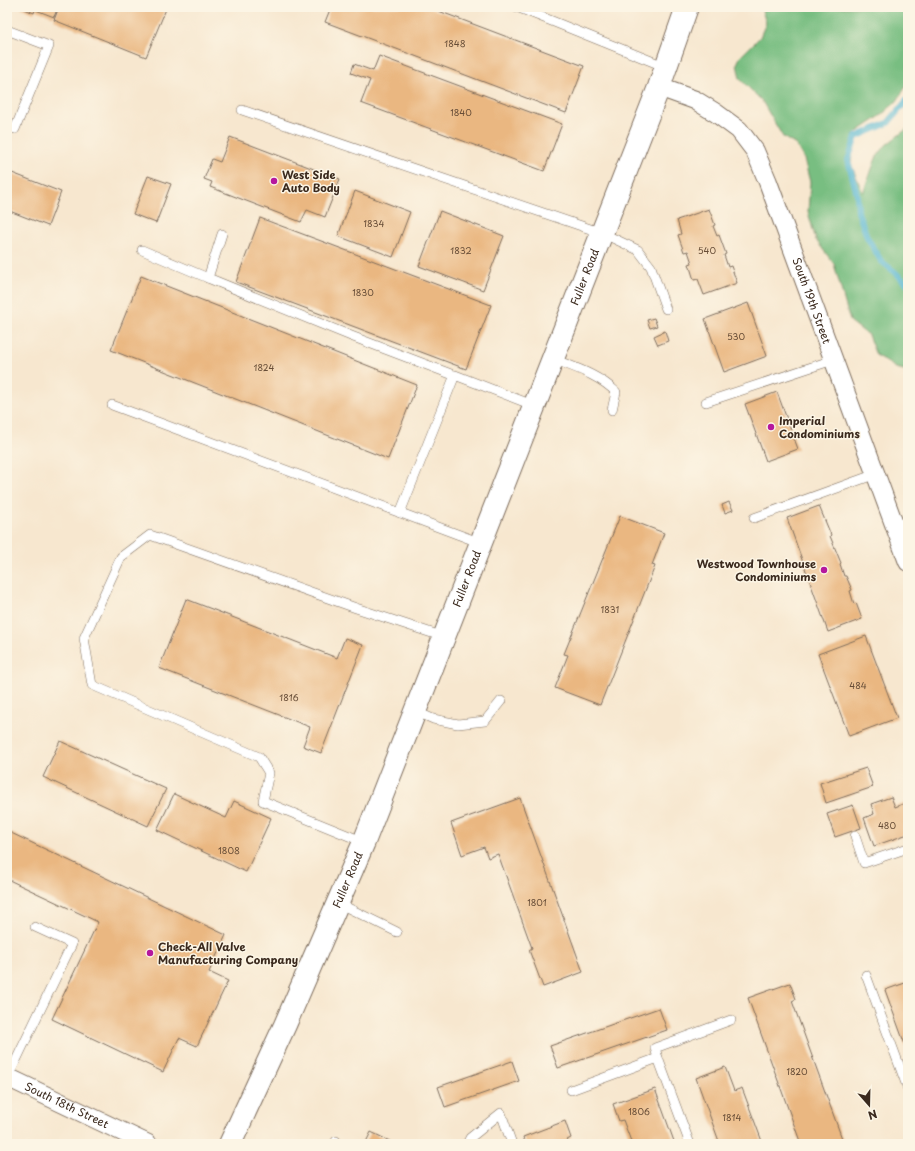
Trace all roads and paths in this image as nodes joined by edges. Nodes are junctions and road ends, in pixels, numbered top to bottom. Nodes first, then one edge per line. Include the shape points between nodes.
1 (517, 7) edge
2 (687, 7) edge
3 (7, 30) edge
4 (662, 77) junction
5 (242, 110) dead end
6 (7, 126) edge
7 (602, 233) junction
8 (222, 234) dead end
9 (142, 250) dead end
10 (208, 278) junction
11 (666, 309) dead end
12 (553, 359) junction
13 (833, 360) junction
14 (456, 376) junction
15 (706, 402) dead end
16 (112, 405) dead end
17 (535, 406) junction
18 (612, 410) dead end
19 (876, 474) junction
20 (400, 513) junction
21 (754, 518) dead end
22 (481, 543) junction
23 (908, 562) edge
24 (444, 637) junction
25 (501, 701) dead end
26 (415, 711) junction
27 (854, 836) dead end
28 (364, 842) junction
29 (908, 848) edge
30 (338, 903) junction
31 (35, 927) dead end
32 (396, 932) dead end
33 (866, 976) dead end
34 (731, 1020) dead end
35 (658, 1058) junction
36 (8, 1077) edge
37 (908, 1089) edge
38 (571, 1090) dead end
39 (148, 1144) edge
40 (230, 1144) edge
41 (467, 1144) edge
42 (512, 1144) edge
43 (690, 1144) edge

1 - 4 lane
2 - 4 street, Fuller Road
3 - 6 lane via 49,46 15,129
4 - 7 street, Fuller Road
4 - 13 street, South 19th Street via 739,130 755,151
5 - 7 lane
7 - 11 lane via 638,250 651,267
7 - 12 street, Fuller Road
8 - 10 lane
9 - 10 lane
10 - 14 lane
12 - 17 street, Fuller Road
12 - 18 lane via 606,382 616,392
13 - 15 lane
13 - 19 street, South 19th Street
14 - 17 lane
14 - 20 lane
16 - 20 lane
17 - 22 street, Fuller Road
19 - 21 lane
19 - 23 street, South 19th Street
20 - 22 lane
22 - 24 street, Fuller Road
24 - 26 street, Fuller Road
24 - 28 lane via 150,535 121,557 84,638 92,685 259,757 269,773 263,801
25 - 26 lane via 485,721 458,724
26 - 28 street, Fuller Road
27 - 29 lane via 864,863
28 - 30 street, Fuller Road
30 - 32 lane
30 - 40 street, Fuller Road
31 - 36 lane via 72,944
33 - 37 lane
34 - 35 lane via 655,1048
35 - 38 lane
35 - 43 lane
36 - 39 street, South 18th Street
41 - 42 lane via 470,1138 501,1114

